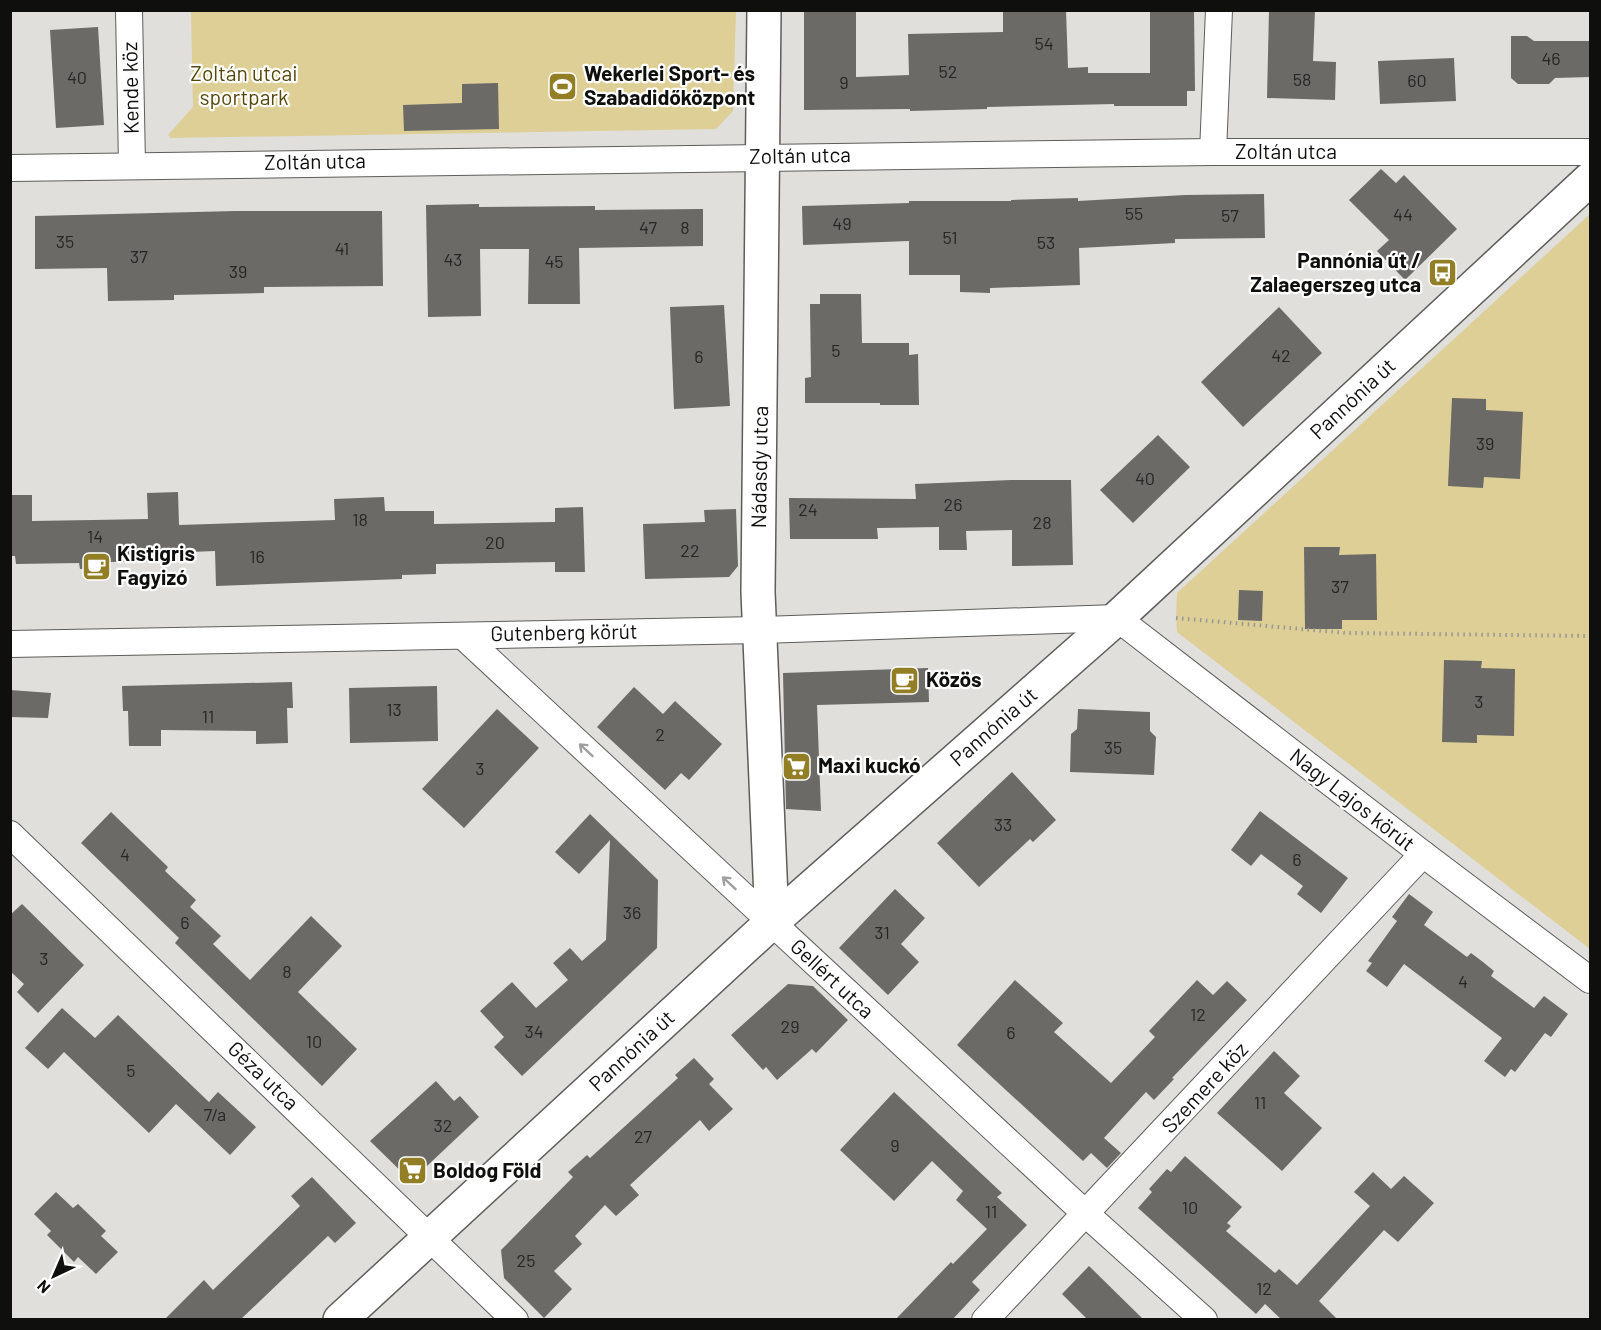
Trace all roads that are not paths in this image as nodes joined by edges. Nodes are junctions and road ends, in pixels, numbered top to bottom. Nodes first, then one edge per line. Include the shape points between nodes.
1 (129, 10) edge
2 (764, 10) edge
3 (1220, 10) edge
4 (1213, 152) junction
5 (1590, 152) edge
6 (763, 157) junction
7 (132, 165) junction
8 (10, 168) edge
9 (1590, 179) edge
10 (1117, 618) junction
11 (759, 630) junction
12 (464, 636) junction
13 (10, 644) edge
14 (10, 834) edge
15 (1423, 854) junction
16 (772, 922) junction
17 (1590, 980) edge
18 (1086, 1214) junction
19 (430, 1236) junction
20 (340, 1320) edge
21 (515, 1320) edge
22 (985, 1320) edge
23 (1204, 1320) edge

1 - 7 street, Kende köz
2 - 6 street, Nádasdy utca
3 - 4 street
4 - 5 street, Zoltán utca
4 - 6 street, Zoltán utca
6 - 7 street, Zoltán utca
6 - 11 street, Nádasdy utca
7 - 8 street, Zoltán utca
9 - 10 street, Pannónia út
10 - 11 street, Gutenberg körút
10 - 15 street, Nagy Lajos körút
10 - 16 street, Pannónia út
11 - 12 street, Gutenberg körút
11 - 16 street, Nádasdy utca
12 - 13 street, Gutenberg körút
16 -> 12 street, Gellért utca
14 - 19 street, Géza utca
15 - 17 street, Nagy Lajos körút
15 - 18 street, Szemere köz
16 - 18 street, Gellért utca
16 - 19 street, Pannónia út
18 - 22 street, Szemere köz
18 - 23 street, Gellért utca
19 - 20 street, Pannónia út
19 - 21 street, Géza utca

